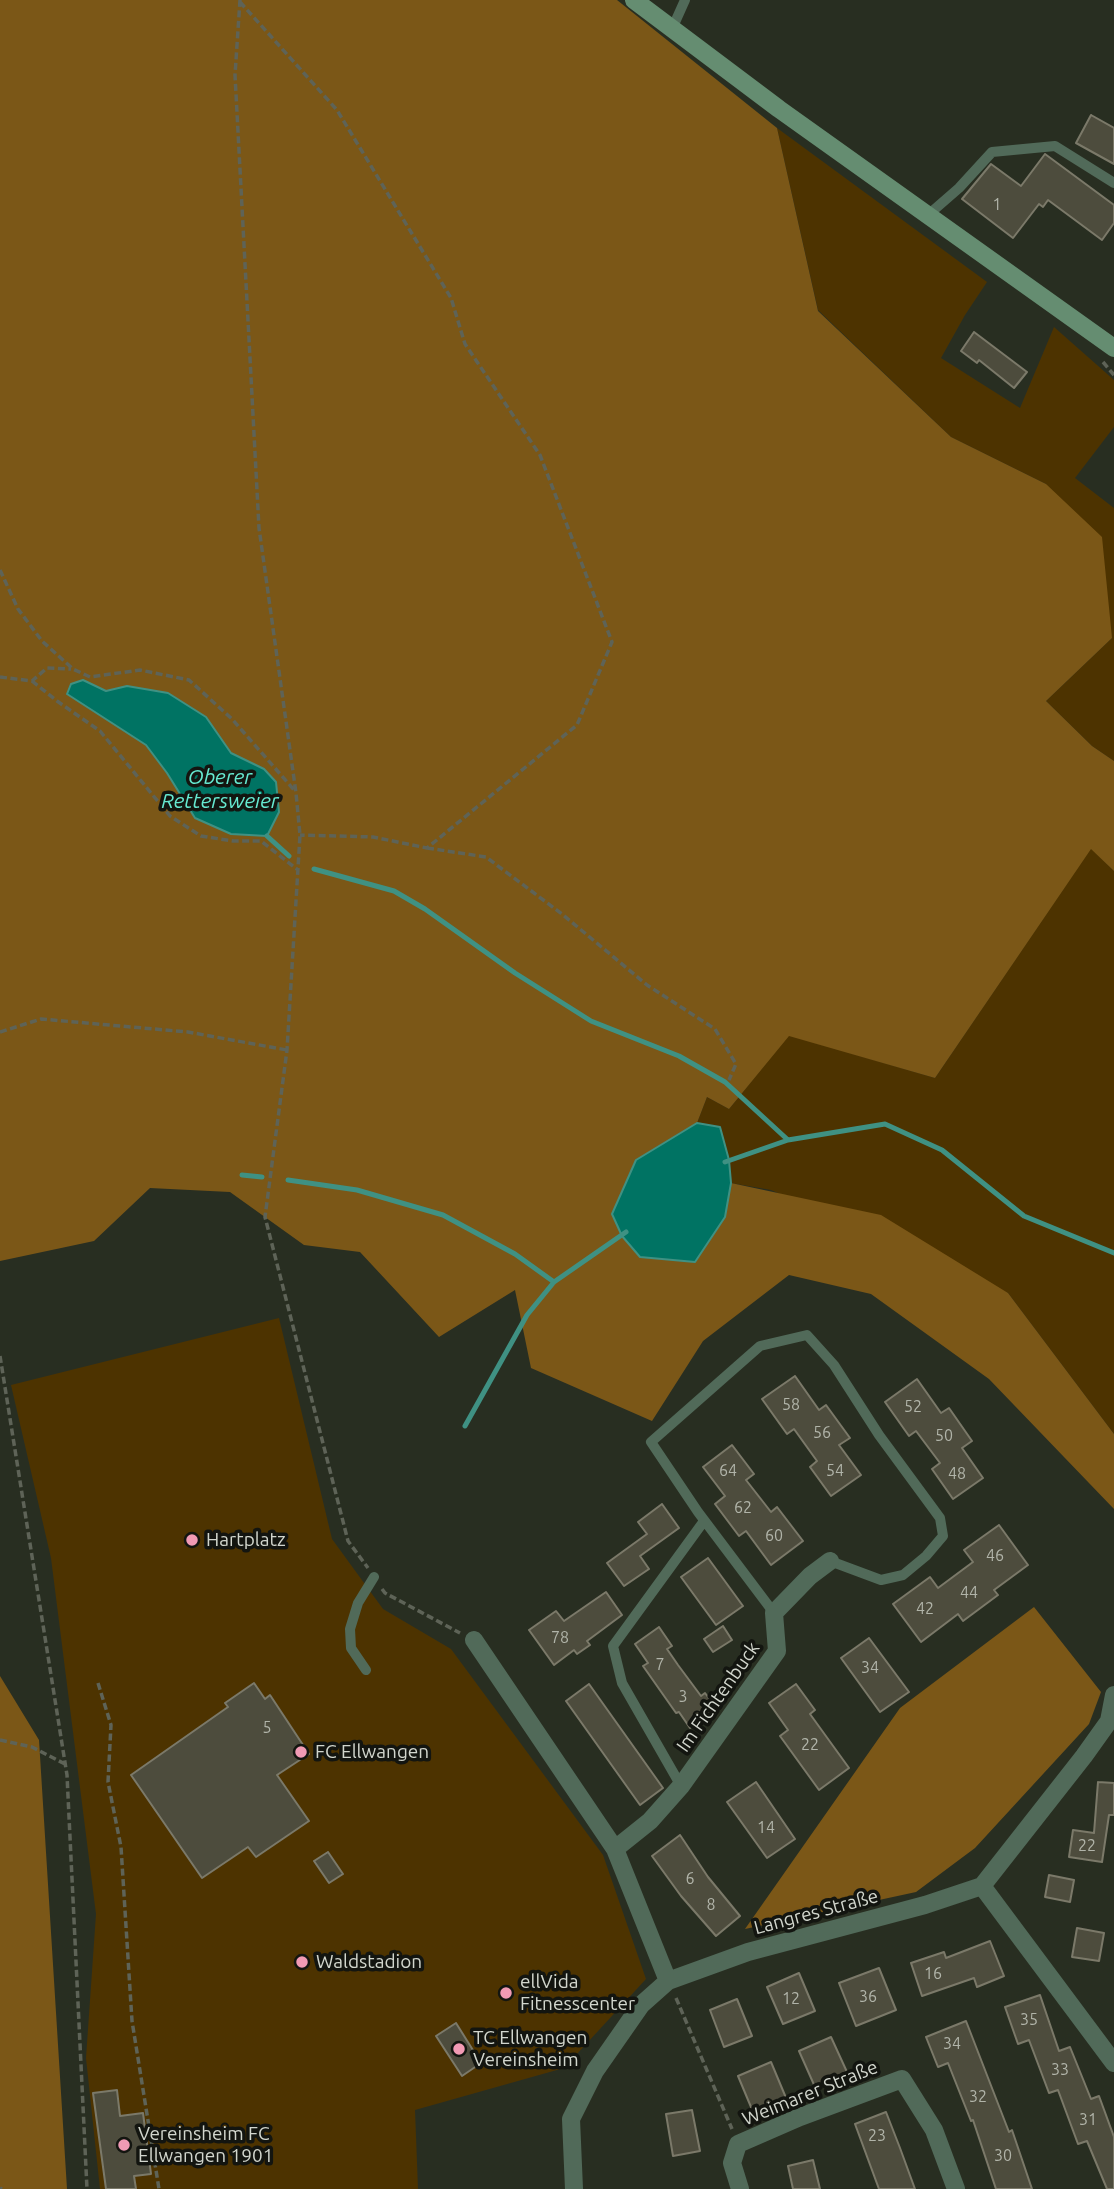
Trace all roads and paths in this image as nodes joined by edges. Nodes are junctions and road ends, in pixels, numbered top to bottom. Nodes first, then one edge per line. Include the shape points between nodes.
1 (634, 0) edge
2 (685, 0) edge
3 (240, 1) edge
4 (672, 29) junction
5 (1114, 183) edge
6 (928, 215) junction
7 (1114, 348) edge
8 (0, 570) edge
9 (73, 669) junction
10 (0, 677) edge
11 (32, 681) junction
12 (296, 793) junction
13 (300, 835) junction
14 (427, 848) junction
15 (298, 870) junction
16 (0, 1032) edge
17 (288, 1050) junction
18 (729, 1080) dead end
19 (0, 1356) edge
20 (704, 1521) junction
21 (831, 1561) joint
22 (374, 1577) junction
23 (774, 1613) junction
24 (474, 1640) joint
25 (366, 1670) dead end
26 (98, 1683) dead end
27 (1114, 1695) edge
28 (1111, 1721) edge
29 (0, 1740) edge
30 (65, 1764) junction
31 (681, 1786) junction
32 (615, 1849) junction
33 (982, 1886) junction
34 (668, 1981) junction
35 (1114, 2063) edge
36 (738, 2144) junction
37 (87, 2189) edge
38 (159, 2189) edge
39 (574, 2189) edge
40 (740, 2189) edge
41 (956, 2189) edge

1 - 4 main road
2 - 4 lane
3 - 12 path via 235,75 259,528
3 - 14 path via 337,110 451,298 465,344 540,455 612,642 577,725
4 - 6 main road
5 - 6 lane via 1055,146 992,152
6 - 7 main road
8 - 9 path via 18,609 43,642
9 - 11 path via 47,668
9 - 12 path via 90,677 140,670 189,680 232,719
10 - 11 path
11 - 15 path via 100,731 170,816 201,836 261,841
12 - 13 path
13 - 14 path via 373,837
13 - 15 path
14 - 18 path via 486,857 647,985 715,1029 736,1063
15 - 17 path
16 - 17 path via 41,1019 188,1032
17 - 22 path via 265,1217 348,1541
19 - 30 path
20 - 21 lane via 651,1441 760,1346 807,1335 834,1366 940,1518 943,1536 903,1574 881,1580
20 - 23 lane
20 - 31 lane via 613,1646 622,1683
21 - 23 street
22 - 24 path via 385,1593
22 - 25 lane via 358,1603 350,1629 351,1647
23 - 31 street, Im Fichtenbuck via 777,1651
24 - 32 street
26 - 38 path via 111,1725 108,1782 121,1847 132,2021
27 - 28 street
28 - 33 street
29 - 30 path via 32,1746
30 - 37 path
31 - 32 street, Im Fichtenbuck via 650,1821
32 - 34 street
33 - 34 street, Langres Straße via 748,1952
33 - 35 street
34 - 36 path
34 - 39 street, Langres Straße via 641,2005 595,2071 571,2119
36 - 40 street, Weimarer Straße via 732,2163
36 - 41 street, Weimarer Straße via 902,2080 934,2130

